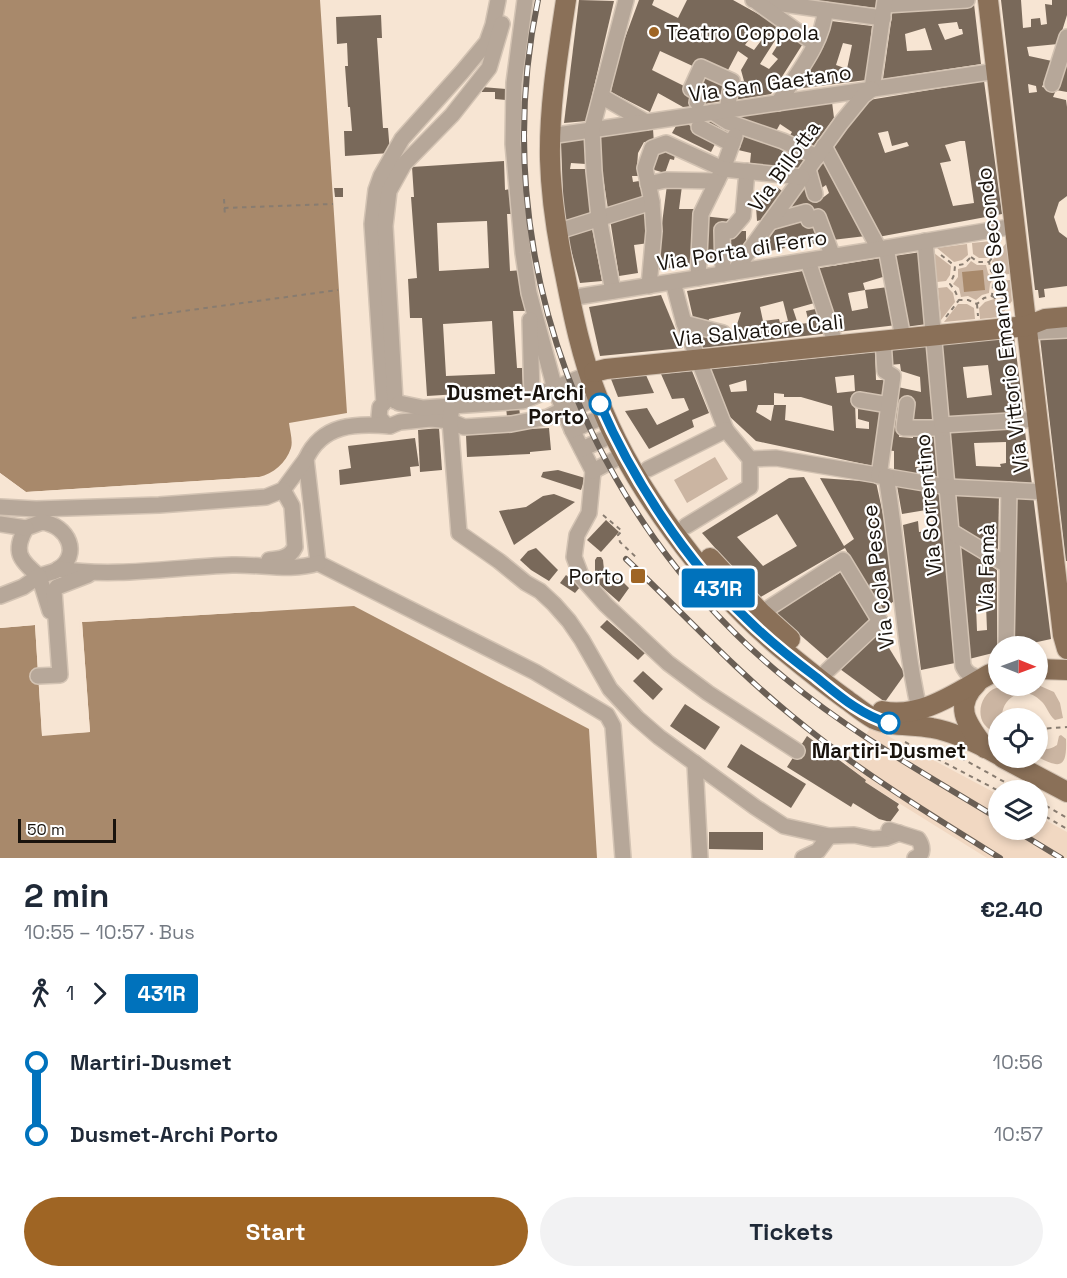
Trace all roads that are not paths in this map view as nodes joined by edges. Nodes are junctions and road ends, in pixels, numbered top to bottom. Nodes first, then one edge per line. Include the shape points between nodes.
1 (498, 0) edge
2 (505, 0) edge
3 (525, 0) edge
4 (566, 0) edge
5 (626, 0) edge
6 (755, 0) edge
7 (967, 0) edge
8 (988, 0) edge
9 (884, 8) edge
10 (825, 10) junction
11 (1067, 37) edge
12 (815, 44) junction
13 (997, 71) junction
14 (1052, 84) dead end
15 (872, 89) junction
16 (838, 94) junction
17 (601, 96) junction
18 (697, 102) dead end
19 (778, 103) junction
20 (719, 111) junction
21 (646, 122) junction
22 (842, 123) junction
23 (739, 126) junction
24 (699, 127) dead end
25 (592, 129) junction
26 (550, 136) junction
27 (732, 144) junction
28 (813, 163) junction
29 (716, 171) junction
30 (752, 172) junction
31 (647, 176) junction
32 (815, 194) dead end
33 (652, 202) junction
34 (743, 216) junction
35 (599, 218) junction
36 (770, 222) junction
37 (1010, 226) junction
38 (556, 232) junction
39 (758, 240) junction
40 (922, 242) junction
41 (883, 249) junction
42 (833, 257) junction
43 (808, 261) junction
44 (728, 273) junction
45 (698, 278) junction
46 (673, 282) junction
47 (649, 286) junction
48 (613, 291) junction
49 (529, 293) junction
50 (570, 298) junction
51 (1067, 317) edge
52 (684, 323) junction
53 (1027, 329) junction
54 (1067, 330) edge
55 (723, 333) dead end
56 (933, 335) junction
57 (903, 338) junction
58 (883, 340) junction
59 (837, 345) junction
60 (698, 361) junction
61 (592, 373) junction
62 (555, 389) junction
63 (532, 397) junction
64 (859, 400) dead end
65 (390, 404) junction
66 (907, 404) dead end
67 (889, 405) junction
68 (602, 407) junction
69 (562, 410) junction
70 (451, 414) junction
71 (1026, 420) dead end
72 (395, 424) junction
73 (349, 427) junction
74 (942, 427) junction
75 (572, 429) junction
76 (726, 430) junction
77 (615, 434) junction
78 (582, 449) junction
79 (625, 454) junction
80 (306, 459) junction
81 (750, 459) junction
82 (648, 469) junction
83 (593, 471) junction
84 (882, 476) junction
85 (948, 487) junction
86 (283, 490) junction
87 (1008, 490) junction
88 (1046, 492) junction
89 (129, 506) junction
90 (2, 507) edge
91 (52, 523) junction
92 (0, 525) edge
93 (686, 526) junction
94 (23, 532) junction
95 (952, 532) junction
96 (21, 560) junction
97 (318, 563) junction
98 (233, 565) junction
99 (1007, 565) junction
100 (58, 569) junction
101 (95, 573) junction
102 (39, 576) junction
103 (0, 596) edge
104 (761, 613) junction
105 (880, 621) junction
106 (903, 622) junction
107 (56, 624) junction
108 (1006, 636) edge
109 (1065, 642) edge
110 (1048, 669) edge
111 (1067, 670) edge
112 (827, 671) junction
113 (988, 675) edge
114 (38, 676) dead end
115 (988, 676) edge
116 (988, 676) edge
117 (610, 689) junction
118 (919, 709) junction
119 (607, 715) junction
120 (988, 747) edge
121 (988, 749) edge
122 (797, 751) dead end
123 (695, 763) junction
124 (1022, 768) edge
125 (1067, 792) edge
126 (829, 836) junction
127 (623, 858) edge
128 (700, 858) edge
129 (803, 858) edge
130 (915, 858) edge

1 - 65 street via 487,42 402,139 376,190 372,224
2 - 65 street via 502,29 489,68 452,115 404,164 389,191 385,226
3 - 49 street via 514,83 513,144
4 - 26 main road
5 - 17 street
6 - 10 street
6 - 12 street
7 - 9 street
8 - 13 main road, Via Vittorio Emanuele Secondo
9 - 10 street
9 - 15 street
10 - 12 street
11 - 14 street
12 - 19 street
13 - 15 street, Via San Gaetano
13 - 37 main road, Via Vittorio Emanuele Secondo
15 - 16 street, Via San Gaetano
15 - 22 street, Via Billotta
16 - 19 street, Via San Gaetano
16 - 22 street
17 - 21 street
17 - 25 street
18 - 20 street via 700,93 691,88 701,67 732,81
19 - 20 street, Via San Gaetano
20 - 21 street, Via San Gaetano
20 - 23 street via 728,122
21 - 25 street, Via San Gaetano
22 - 28 street, Via Billotta
23 - 27 street
23 - 28 street via 783,141
24 - 27 street
25 - 26 street, Via San Gaetano
25 - 35 street
26 - 38 main road
27 - 29 street
28 - 30 street
28 - 32 street
28 - 36 street, Via Billotta
28 - 41 street
29 - 30 street
29 - 31 street via 666,180
29 - 31 street via 666,143 652,148
29 - 45 street via 700,214
30 - 34 street
31 - 33 street
33 - 35 street
33 - 47 street via 654,231
34 - 39 street
34 - 44 street via 730,231 722,230
35 - 38 street
35 - 48 street
36 - 39 street, Via Billotta
36 - 42 street via 806,213 809,220 818,217
37 - 40 street, Via Porta di Ferro
37 - 53 main road, Via Vittorio Emanuele Secondo
38 - 50 main road
39 - 44 street, Via Billotta
40 - 41 street, Via Porta di Ferro
40 - 56 street, Via Sorrentino
41 - 42 street, Via Porta di Ferro
41 - 57 street
42 - 43 street, Via Porta di Ferro
43 - 44 street, Via Porta di Ferro
43 - 59 street
44 - 45 street, Via Porta di Ferro
45 - 46 street, Via Porta di Ferro
46 - 47 street, Via Porta di Ferro
46 - 52 street
47 - 48 street, Via Porta di Ferro
48 - 50 street, Via Porta di Ferro
49 - 62 street
49 - 63 street
50 - 61 main road
51 - 53 main road, Via Salvatore Calì via 1045,319
52 - 55 street
52 - 60 street
53 - 54 street
53 - 56 main road, Via Salvatore Calì
53 - 88 main road, Via Vittorio Emanuele Secondo
56 - 57 main road, Via Salvatore Calì
56 - 74 street, Via Sorrentino
57 - 58 main road, Via Salvatore Calì
58 - 59 main road, Via Salvatore Calì
58 - 67 street, Via Cola Pesce via 885,371 893,376
59 - 60 main road, Via Salvatore Calì
60 - 61 main road, Via Salvatore Calì
60 - 76 street
61 - 62 street
61 - 68 main road
61 - 82 main road
62 - 63 street
62 - 69 street
63 - 70 street
64 - 67 street
65 - 70 street
65 - 72 street via 404,412
65 - 72 street via 380,417 385,424
65 - 73 street
66 - 74 street via 904,428
67 - 84 street, Via Cola Pesce
68 - 69 street
68 - 75 street
68 - 77 main road
69 - 70 street via 518,424 464,427
69 - 75 street
70 - 72 street
70 - 117 street via 459,532 554,604
71 - 74 street
72 - 73 street
73 - 80 street via 321,437
74 - 85 street, Via Sorrentino
75 - 78 street
76 - 81 street
76 - 82 street
77 - 78 street
77 - 79 main road
78 - 83 street
79 - 83 street
79 - 121 main road via 701,568 746,619 805,668 875,719 936,729
80 - 86 street
80 - 97 street
81 - 84 street via 793,460
81 - 93 street via 750,487
82 - 93 main road
83 - 122 street via 589,513 577,535 574,558 582,578 668,663
84 - 85 street
84 - 106 street, Via Cola Pesce via 896,533
85 - 87 street
85 - 95 street, Via Sorrentino
86 - 89 street via 266,497
86 - 98 street via 292,506 292,553 283,558
87 - 88 street
87 - 99 street, Via Famà
88 - 109 main road, Via Vittorio Emanuele Secondo
89 - 90 street
89 - 91 street
90 - 94 street
91 - 94 street via 42,522
91 - 100 street via 68,539 66,561
92 - 94 street
93 - 104 main road via 700,547
94 - 96 street via 18,545
95 - 99 street
95 - 113 street, Via Sorrentino via 966,672
96 - 102 street
96 - 103 street via 15,580
97 - 98 street via 305,568
97 - 119 street via 535,672
98 - 101 street
99 - 108 street, Via Famà
100 - 101 street
100 - 102 street
101 - 107 street via 57,587 53,600
102 - 103 street
102 - 107 street
104 - 105 street via 843,560
104 - 112 main road
105 - 106 street
105 - 112 street
106 - 118 street, Via Cola Pesce
107 - 114 street via 60,675
110 - 111 main road
112 - 118 main road via 881,710
115 - 120 main road via 972,688 964,708 968,726
116 - 118 main road
117 - 119 street
117 - 123 street via 658,737
119 - 127 street via 613,726
123 - 126 street via 784,826
123 - 128 street
124 - 125 main road
126 - 129 street via 818,851
126 - 130 street via 873,839 899,833 918,839 922,845 922,852

